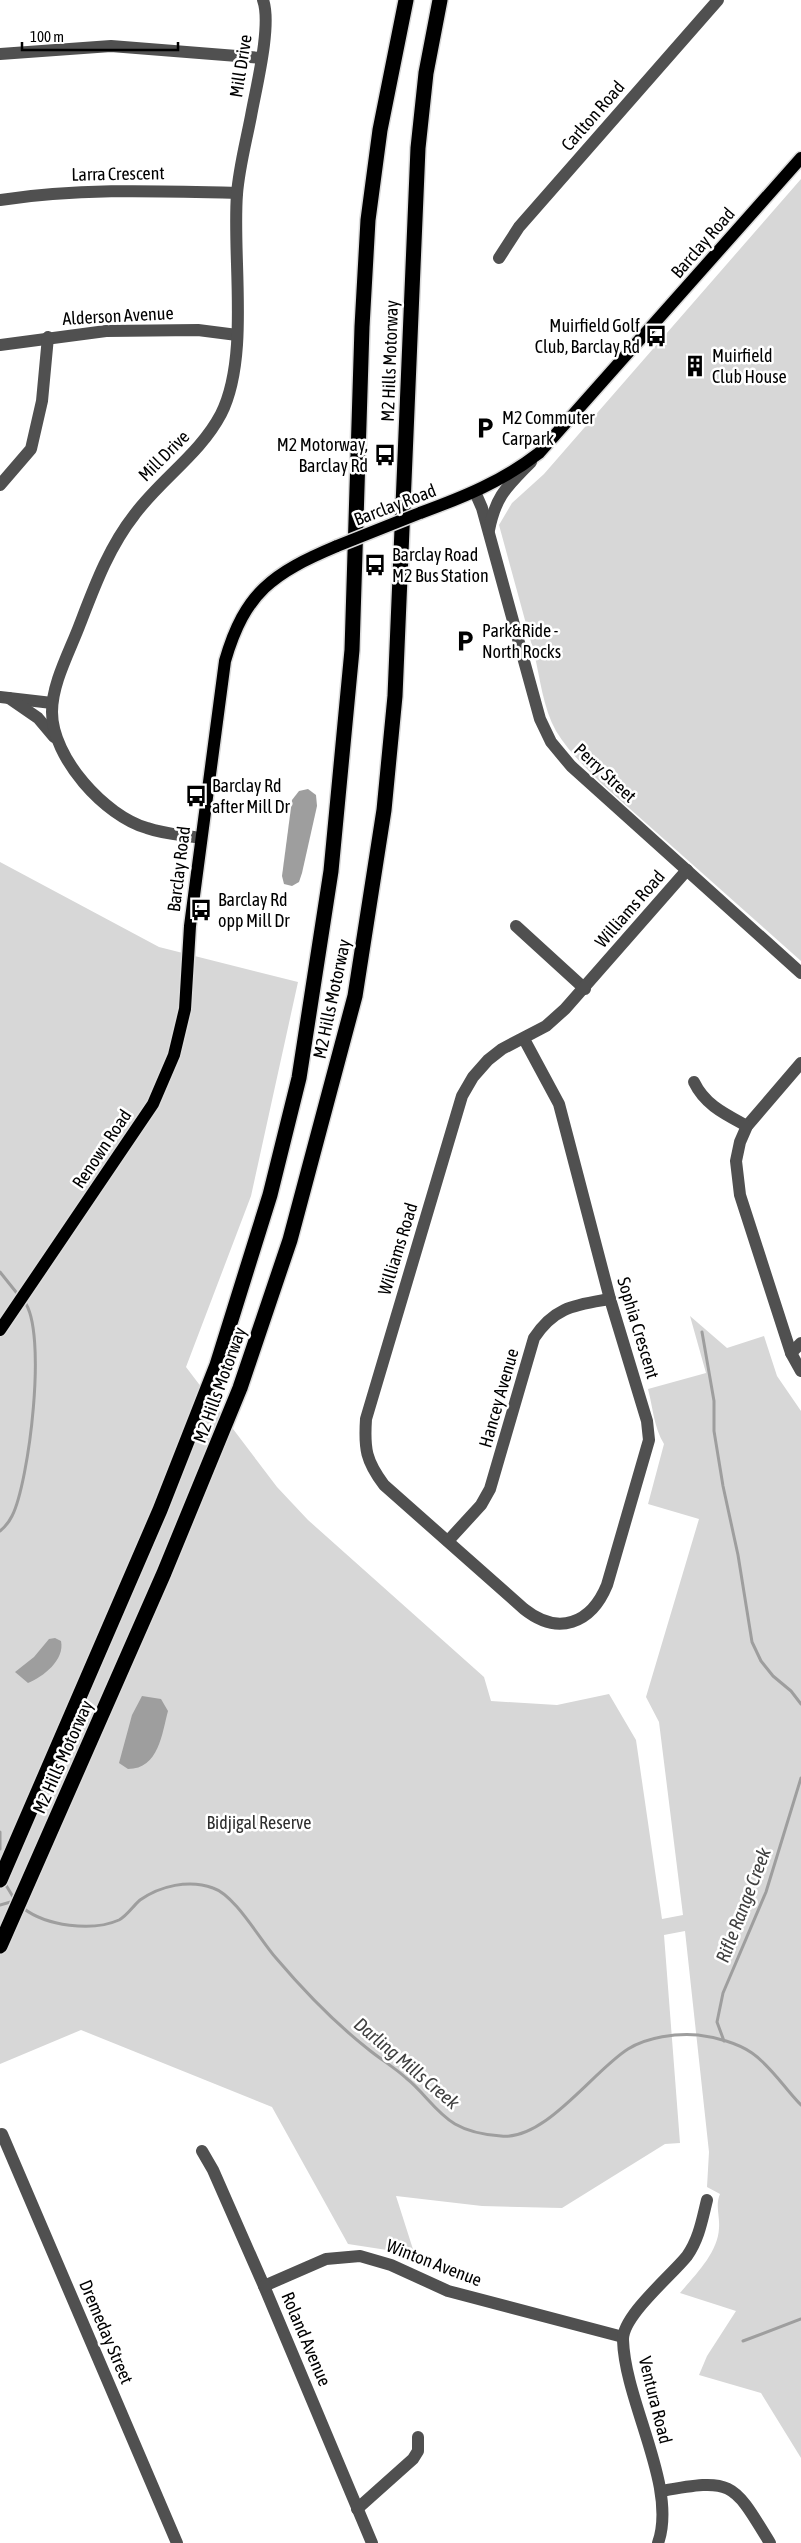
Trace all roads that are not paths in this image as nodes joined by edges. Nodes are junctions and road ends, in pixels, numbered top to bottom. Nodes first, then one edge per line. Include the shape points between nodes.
1 (263, 0) edge
2 (406, 0) edge
3 (440, 0) edge
4 (718, 0) edge
5 (0, 54) edge
6 (261, 58) junction
7 (801, 158) edge
8 (237, 193) junction
9 (0, 200) edge
10 (499, 258) dead end
11 (237, 335) junction
12 (48, 337) junction
13 (0, 345) edge
14 (539, 453) junction
15 (0, 485) edge
16 (475, 492) junction
17 (489, 532) junction
18 (4, 698) edge
19 (52, 703) junction
20 (56, 738) junction
21 (200, 838) junction
22 (687, 870) junction
23 (516, 926) dead end
24 (187, 969) joint
25 (801, 973) edge
26 (585, 989) junction
27 (524, 1039) junction
28 (801, 1063) edge
29 (694, 1082) dead end
30 (747, 1126) junction
31 (610, 1299) junction
32 (0, 1330) edge
33 (801, 1342) edge
34 (790, 1353) junction
35 (801, 1371) edge
36 (448, 1541) junction
37 (575, 1621) joint
38 (0, 1880) edge
39 (0, 1946) edge
40 (2, 2134) dead end
41 (202, 2151) dead end
42 (707, 2200) dead end
43 (264, 2286) junction
44 (623, 2337) junction
45 (418, 2437) dead end
46 (662, 2491) junction
47 (357, 2509) junction
48 (177, 2543) edge
49 (372, 2543) edge
50 (658, 2543) edge
51 (770, 2543) edge

1 - 6 street, Mill Drive via 267,11
2 - 38 highway, M2 Hills Motorway via 380,130 368,220 360,362 352,650 332,862 299,1078 270,1195 217,1365 164,1501
3 - 39 highway, M2 Hills Motorway via 426,73 418,148 395,696 384,810 355,996 290,1240 240,1388 164,1573
4 - 10 street, Carlton Road via 519,227
5 - 6 street via 111,46
6 - 8 street, Mill Drive
7 - 14 main road, Barclay Road
8 - 9 street, Larra Crescent via 77,192
8 - 11 street, Mill Drive
11 - 12 street, Alderson Avenue via 198,330 106,331
11 - 19 street, Mill Drive via 232,385 222,412 204,442 148,497 114,545 93,590
12 - 13 street, Alderson Avenue
12 - 15 street via 42,401 31,449
14 - 16 main road, Barclay Road via 506,477
14 - 17 street, Perry Street via 500,496
16 - 17 street, Perry Street
16 - 21 main road, Barclay Road, bridge via 297,563 252,602 235,630 225,661
17 - 22 street, Perry Street via 540,719 551,742 571,766
18 - 19 street
18 - 20 street via 38,718
19 - 20 street, Mill Drive
20 - 21 street, Mill Drive via 70,764 97,796 121,816 146,828
21 - 24 main road, Barclay Road
22 - 25 street, Perry Street
22 - 26 street, Williams Road
23 - 26 street
24 - 32 main road, Renown Road via 185,1010 174,1055 153,1104
26 - 27 street, Williams Road via 546,1026
27 - 31 street, Sophia Crescent via 559,1104
27 - 36 street, Williams Road via 488,1060 462,1096 366,1419 364,1445 370,1466 384,1485
28 - 30 street
29 - 30 street via 714,1107
30 - 34 street via 736,1161 740,1196
31 - 36 street, Hancey Avenue via 571,1306 544,1323 534,1338 490,1489 481,1505
31 - 37 street, Sophia Crescent via 642,1399 649,1440 607,1585 600,1602 591,1612
33 - 34 street
34 - 35 street
36 - 37 street, Williams Road via 537,1619 554,1625
40 - 48 street, Dremeday Street
41 - 43 street, Roland Avenue
42 - 44 street, Ventura Road via 700,2231 692,2248 643,2303
43 - 44 street, Winton Avenue via 326,2259 360,2256 391,2265 448,2291
43 - 47 street, Roland Avenue
44 - 46 street, Ventura Road via 629,2385
45 - 47 street via 418,2451 413,2459
46 - 50 street, Ventura Road
46 - 51 street via 703,2484 728,2489 742,2499
47 - 49 street, Roland Avenue

